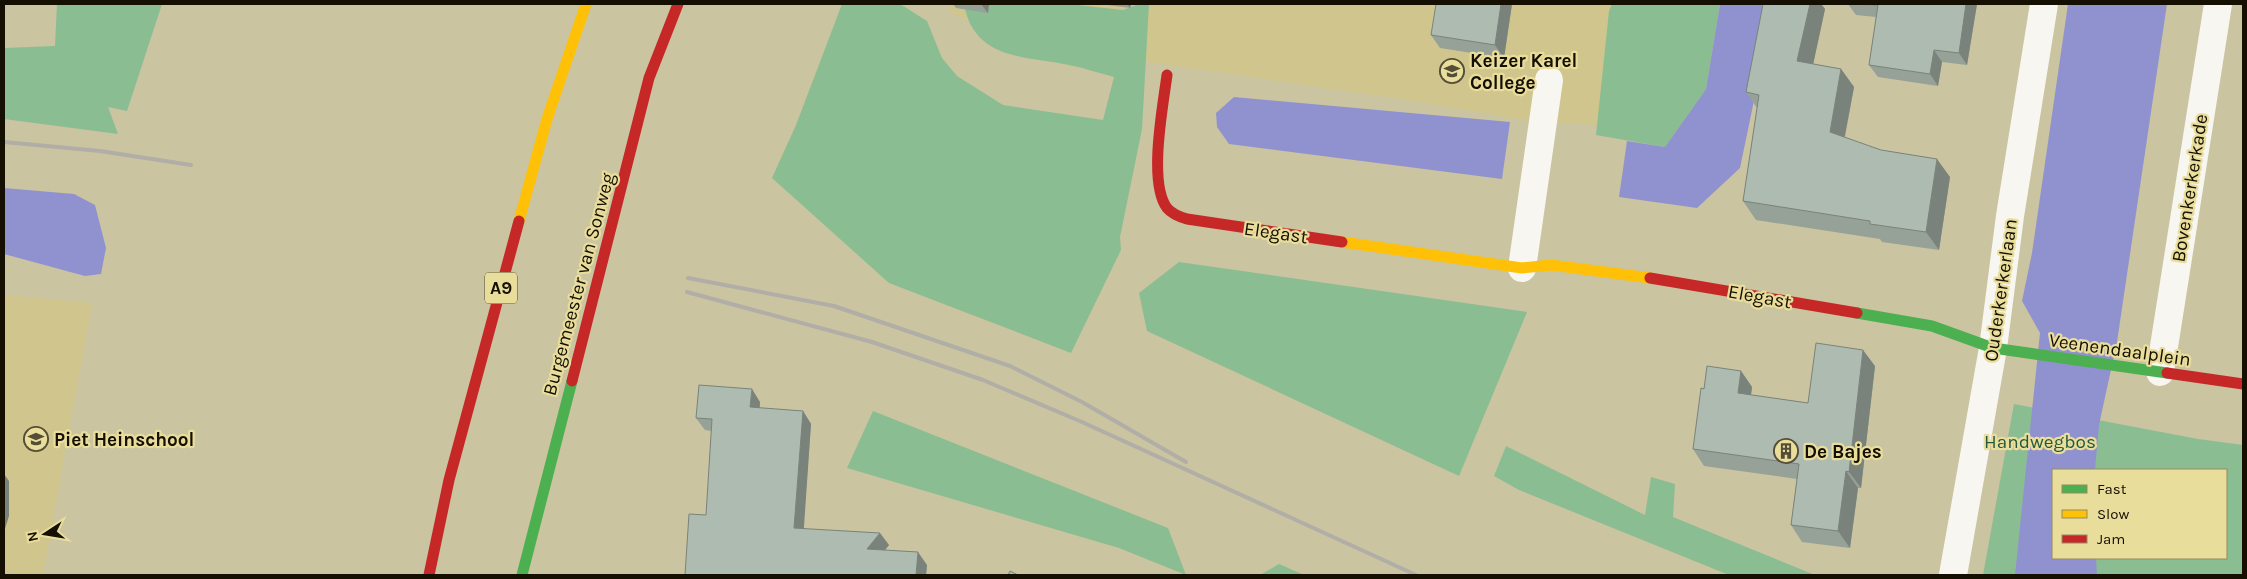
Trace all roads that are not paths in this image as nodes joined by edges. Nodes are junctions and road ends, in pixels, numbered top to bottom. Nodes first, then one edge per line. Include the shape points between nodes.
1 (586, 4) edge
2 (678, 4) edge
3 (2044, 4) edge
4 (2218, 4) edge
5 (1167, 75) dead end
6 (1549, 80) dead end
7 (1522, 268) junction
8 (1993, 348) junction
9 (2148, 370) junction
10 (2243, 384) edge
11 (429, 575) edge
12 (522, 575) edge
13 (1953, 575) edge

1 - 11 main road, A9 via 537,157 449,480
2 - 12 main road, Burgemeester van Sonweg via 649,78
3 - 8 street, Ouderkerkerlaan via 2010,216
4 - 9 street, Bovenkerkerkade
5 - 7 main road, Elegast via 1157,176 1166,207 1178,216
6 - 7 street
7 - 8 main road, Elegast via 1551,265 1701,285 1932,326
8 - 9 main road, Veenendaalplein
8 - 13 street, Ouderkerkerlaan
9 - 10 main road, Veenendaalplein

